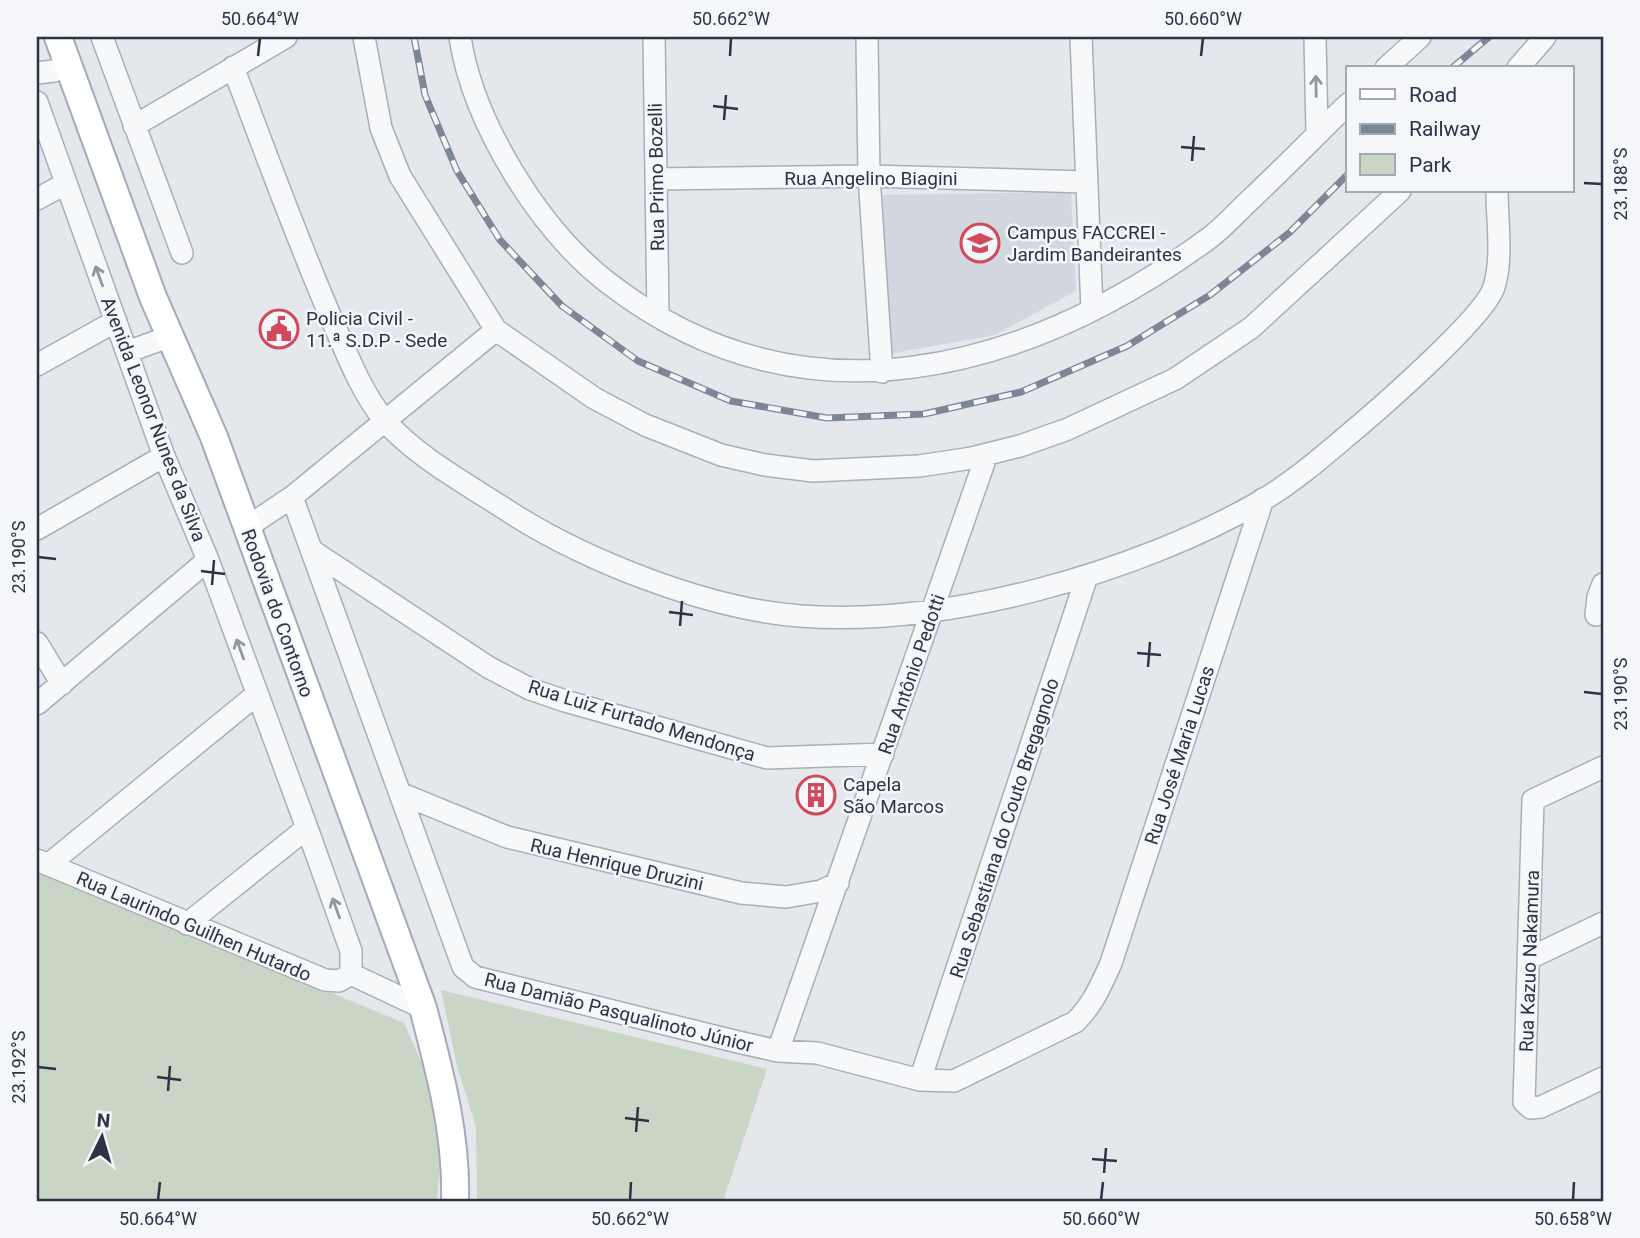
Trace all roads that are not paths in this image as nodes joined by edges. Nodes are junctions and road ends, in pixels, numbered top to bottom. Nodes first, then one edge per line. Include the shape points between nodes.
1 (58, 37) edge
2 (102, 37) edge
3 (286, 37) edge
4 (364, 37) edge
5 (460, 37) edge
6 (654, 37) edge
7 (867, 37) edge
8 (1081, 37) edge
9 (1315, 37) edge
10 (1420, 37) edge
11 (1545, 37) edge
12 (66, 65) junction
13 (1388, 66) edge
14 (1520, 66) edge
15 (233, 67) junction
16 (37, 73) edge
17 (37, 102) edge
18 (1346, 106) edge
19 (134, 126) junction
20 (1317, 134) junction
21 (869, 176) junction
22 (656, 179) junction
23 (1086, 182) junction
24 (65, 184) junction
25 (1399, 192) edge
26 (1497, 192) edge
27 (37, 200) edge
28 (182, 253) dead end
29 (1092, 310) junction
30 (658, 316) junction
31 (116, 321) junction
32 (496, 330) junction
33 (171, 336) junction
34 (127, 352) junction
35 (37, 365) edge
36 (882, 372) junction
37 (386, 422) junction
38 (988, 454) junction
39 (164, 456) junction
40 (292, 496) junction
41 (1263, 499) junction
42 (247, 527) junction
43 (37, 529) edge
44 (314, 552) junction
45 (208, 560) junction
46 (1087, 576) junction
47 (1603, 584) edge
48 (933, 611) junction
49 (1596, 615) dead end
50 (37, 643) edge
51 (62, 684) junction
52 (256, 695) junction
53 (37, 704) edge
54 (883, 754) junction
55 (1603, 767) edge
56 (402, 794) junction
57 (307, 828) junction
58 (42, 862) edge
59 (838, 883) junction
60 (1603, 923) edge
61 (187, 924) junction
62 (1530, 958) junction
63 (351, 974) junction
64 (423, 1008) junction
65 (1089, 1009) joint
66 (778, 1051) junction
67 (1603, 1078) edge
68 (920, 1080) junction
69 (455, 1201) edge

1 - 12 main road, Rodovia do Contorno
2 - 19 street
3 - 15 street
4 - 32 street via 381,128 401,176
5 - 30 street via 494,137 548,226 588,267
6 - 22 street, Rua Primo Bozelli
7 - 21 street
8 - 23 street
20 -> 9 street
10 - 13 street
11 - 14 street
12 - 16 street
12 - 33 main road, Rodovia do Contorno
15 - 19 street
15 - 37 street via 317,285 365,391
17 - 24 street, Avenida Leonor Nunes da Silva
18 - 20 street
19 - 28 street
20 - 29 street via 1210,237
21 - 22 street, Rua Angelino Biagini
21 - 23 street, Rua Angelino Biagini
21 - 36 street
22 - 30 street, Rua Primo Bozelli
23 - 29 street
24 - 27 street
31 -> 24 street, Avenida Leonor Nunes da Silva
25 - 38 street via 1251,328 1213,356 1079,424
26 - 41 street via 1497,269 1489,298 1404,387 1313,464
29 - 36 street via 980,353
30 - 36 street via 721,347 772,362 820,370
31 - 34 street, Avenida Leonor Nunes da Silva
31 - 35 street
32 - 37 street
32 - 38 street via 594,398 721,455 801,470 850,471
33 - 34 street
33 - 42 main road, Rodovia do Contorno
34 - 39 street, Avenida Leonor Nunes da Silva
37 - 40 street
37 - 48 street via 450,473 541,533 618,568 775,612 827,616
38 - 48 street, Rua Antônio Pedotti
39 - 43 street
39 - 45 street, Avenida Leonor Nunes da Silva
40 - 42 street
40 - 44 street, Rua Damião Pasqualinoto Júnior
41 - 46 street via 1174,542
41 - 65 street, Rua José Maria Lucas via 1111,963
42 - 64 main road, Rodovia do Contorno
44 - 54 street, Rua Luiz Furtado Mendonça via 488,667 530,689 767,758
44 - 56 street, Rua Damião Pasqualinoto Júnior
45 - 51 street
52 -> 45 street, Avenida Leonor Nunes da Silva
46 - 48 street
46 - 68 street, Rua Sebastiana do Couto Bregagnolo
47 - 49 street
48 - 54 street, Rua Antônio Pedotti
50 - 51 street
51 - 53 street
52 - 57 street, Avenida Leonor Nunes da Silva
52 - 58 street
54 - 59 street, Rua Antônio Pedotti
55 - 62 street, Rua Kazuo Nakamura via 1533,800
56 - 59 street, Rua Henrique Druzini via 507,837 741,893 786,897
56 - 66 street, Rua Damião Pasqualinoto Júnior via 463,967 475,976
57 - 61 street
63 -> 57 street, Avenida Leonor Nunes da Silva via 351,951
58 - 61 street, Rua Laurindo Guilhen Hutardo
59 - 66 street, Rua Antônio Pedotti
60 - 62 street
61 - 63 street, Rua Laurindo Guilhen Hutardo via 325,980 340,981
62 - 67 street, Rua Kazuo Nakamura via 1524,1102 1531,1108 1541,1107
63 - 64 street
64 - 69 main road, Rodovia do Contorno via 448,1103
65 - 68 street, Rua Damião Pasqualinoto Júnior via 1061,1030 969,1077 954,1082
66 - 68 street, Rua Damião Pasqualinoto Júnior via 817,1053

